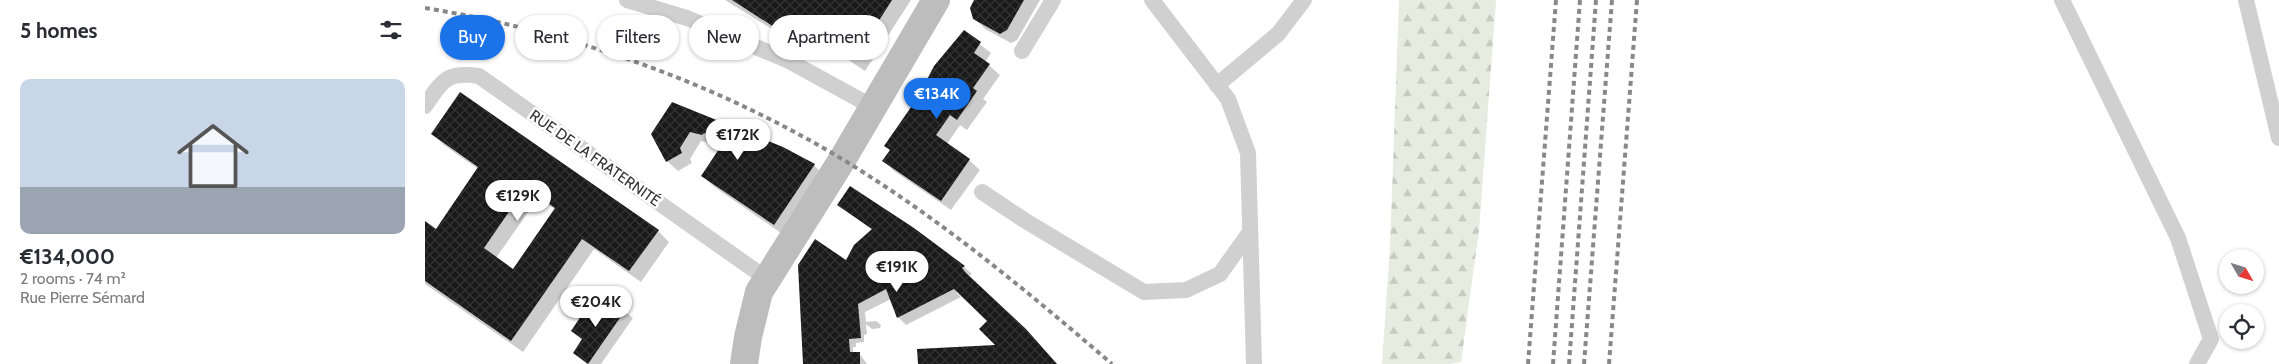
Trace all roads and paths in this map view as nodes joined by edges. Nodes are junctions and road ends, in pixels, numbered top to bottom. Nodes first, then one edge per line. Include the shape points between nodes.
1 (627, 0) edge
2 (935, 0) edge
3 (1053, 0) edge
4 (1152, 0) edge
5 (1304, 0) edge
6 (2062, 0) edge
7 (2246, 0) edge
8 (1022, 51) dead end
9 (1217, 85) junction
10 (425, 106) edge
11 (873, 107) junction
12 (2279, 138) edge
13 (982, 192) dead end
14 (1250, 232) junction
15 (767, 279) junction
16 (744, 364) edge
17 (1254, 364) edge
18 (2197, 364) edge

1 - 11 lane via 687,18 789,61
2 - 11 main road
3 - 8 lane
4 - 9 lane
5 - 9 lane via 1279,34
6 - 18 lane via 2178,238 2211,339
7 - 12 lane
9 - 14 lane via 1228,98 1248,153
10 - 15 lane, RUE DE LA FRATERNITÉ via 443,81 462,74 479,76
11 - 15 main road
13 - 14 lane via 1144,292 1186,290 1220,274
14 - 17 lane
15 - 16 main road via 759,292

